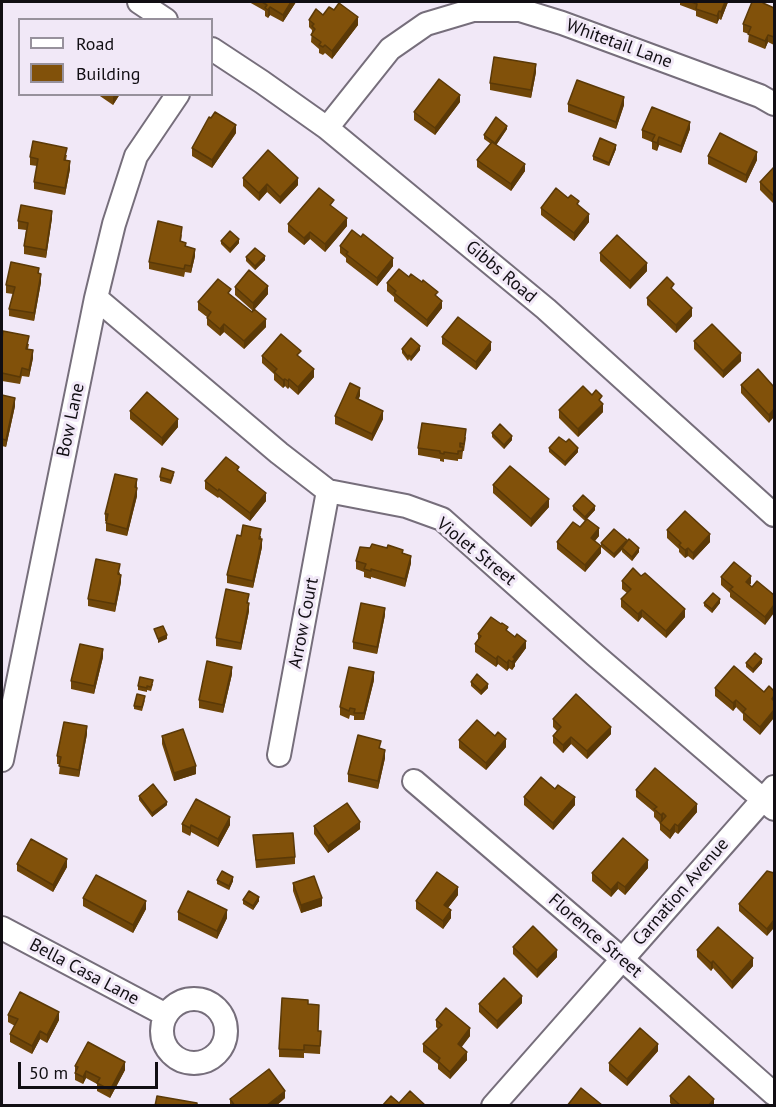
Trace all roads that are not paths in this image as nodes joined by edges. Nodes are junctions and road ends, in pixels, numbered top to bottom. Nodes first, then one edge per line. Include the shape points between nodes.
1 (139, 2) edge
2 (163, 18) edge
3 (213, 52) edge
4 (177, 96) edge
5 (774, 104) edge
6 (327, 128) junction
7 (96, 298) junction
8 (328, 491) junction
9 (774, 515) edge
10 (279, 755) dead end
11 (2, 760) edge
12 (414, 781) dead end
13 (771, 798) edge
14 (2, 928) edge
15 (622, 959) junction
16 (166, 1016) dead end
17 (774, 1094) edge
18 (493, 1106) edge

1 - 2 street
3 - 6 street, Gibbs Road
4 - 7 street, Bow Lane via 136,156
5 - 6 street, Whitetail Lane via 562,22 520,10 473,10 426,24 390,49
6 - 9 street, Gibbs Road via 546,309
7 - 8 street, Violet Street
7 - 11 street, Bow Lane
8 - 10 street, Arrow Court
8 - 13 street, Violet Street via 406,506 442,519 595,655
12 - 15 street, Florence Street
13 - 15 street, Carnation Avenue
14 - 16 street, Bella Casa Lane
15 - 17 street, Florence Street
15 - 18 street, Carnation Avenue

